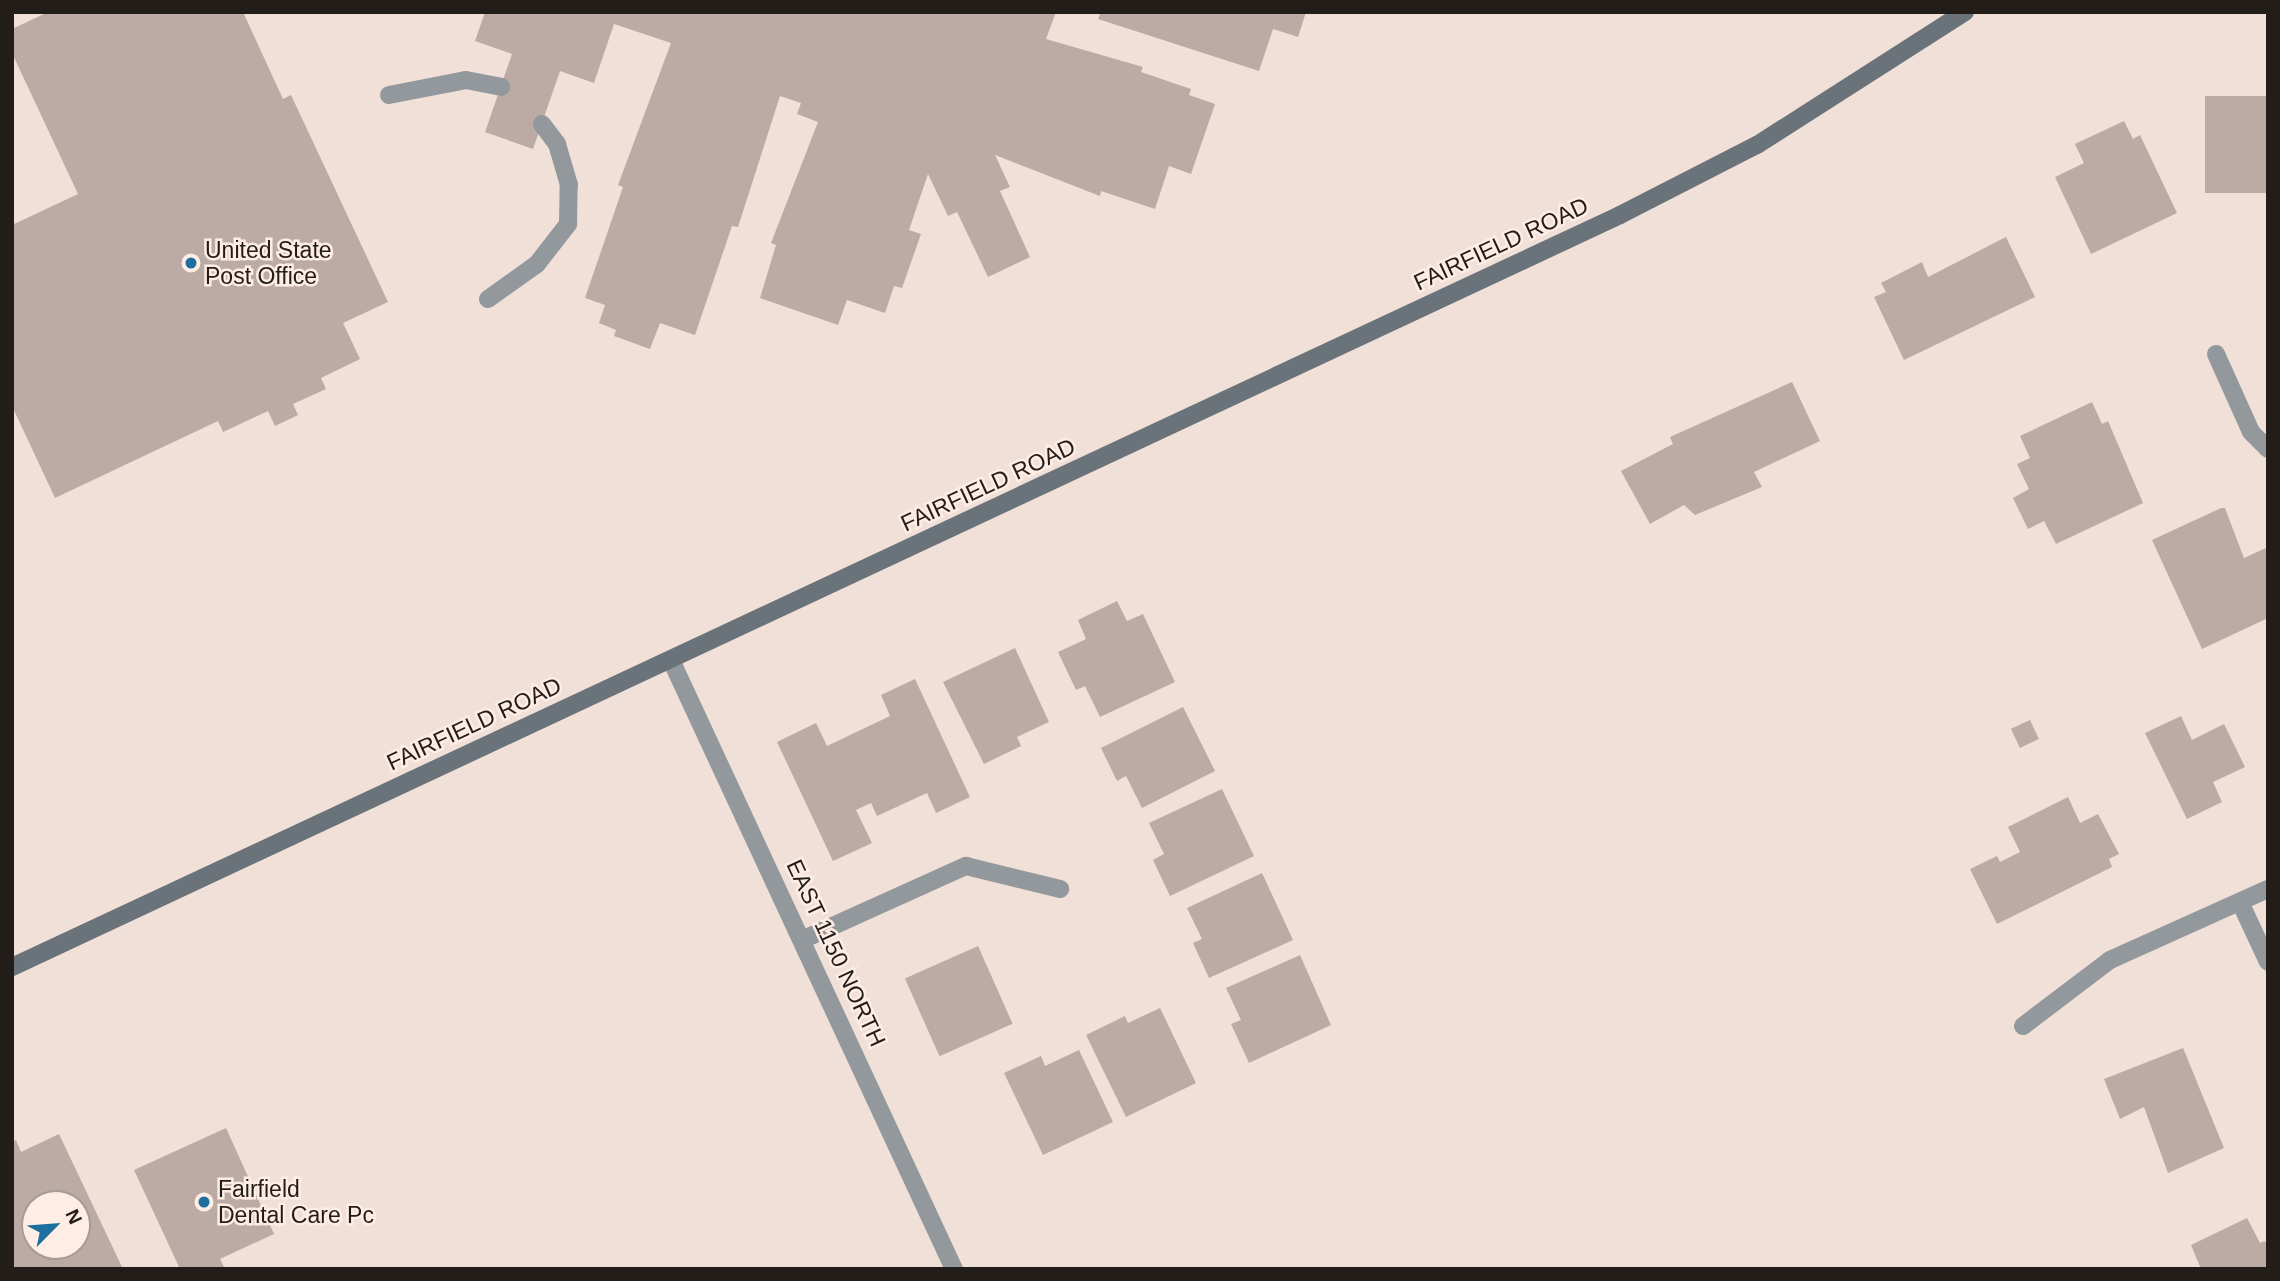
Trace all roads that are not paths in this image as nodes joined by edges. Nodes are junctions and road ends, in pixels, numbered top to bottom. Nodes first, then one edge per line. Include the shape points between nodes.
1 (1965, 12) edge
2 (500, 87) dead end
3 (389, 95) dead end
4 (542, 124) dead end
5 (488, 299) dead end
6 (2216, 354) dead end
7 (2268, 449) edge
8 (671, 660) junction
9 (1060, 889) dead end
10 (2268, 889) edge
11 (2240, 902) junction
12 (804, 939) junction
13 (2268, 962) edge
14 (12, 967) edge
15 (2023, 1026) dead end
16 (954, 1269) edge

1 - 8 main road, FAIRFIELD ROAD via 1758,145 1688,182
2 - 3 street via 466,80
4 - 5 street via 557,144 569,185 568,224 537,264
6 - 7 street via 2251,432
8 - 12 street, EAST 1150 NORTH
8 - 14 main road, FAIRFIELD ROAD
9 - 12 street via 966,866
10 - 11 street
11 - 13 street
11 - 15 street via 2110,960
12 - 16 street, EAST 1150 NORTH

